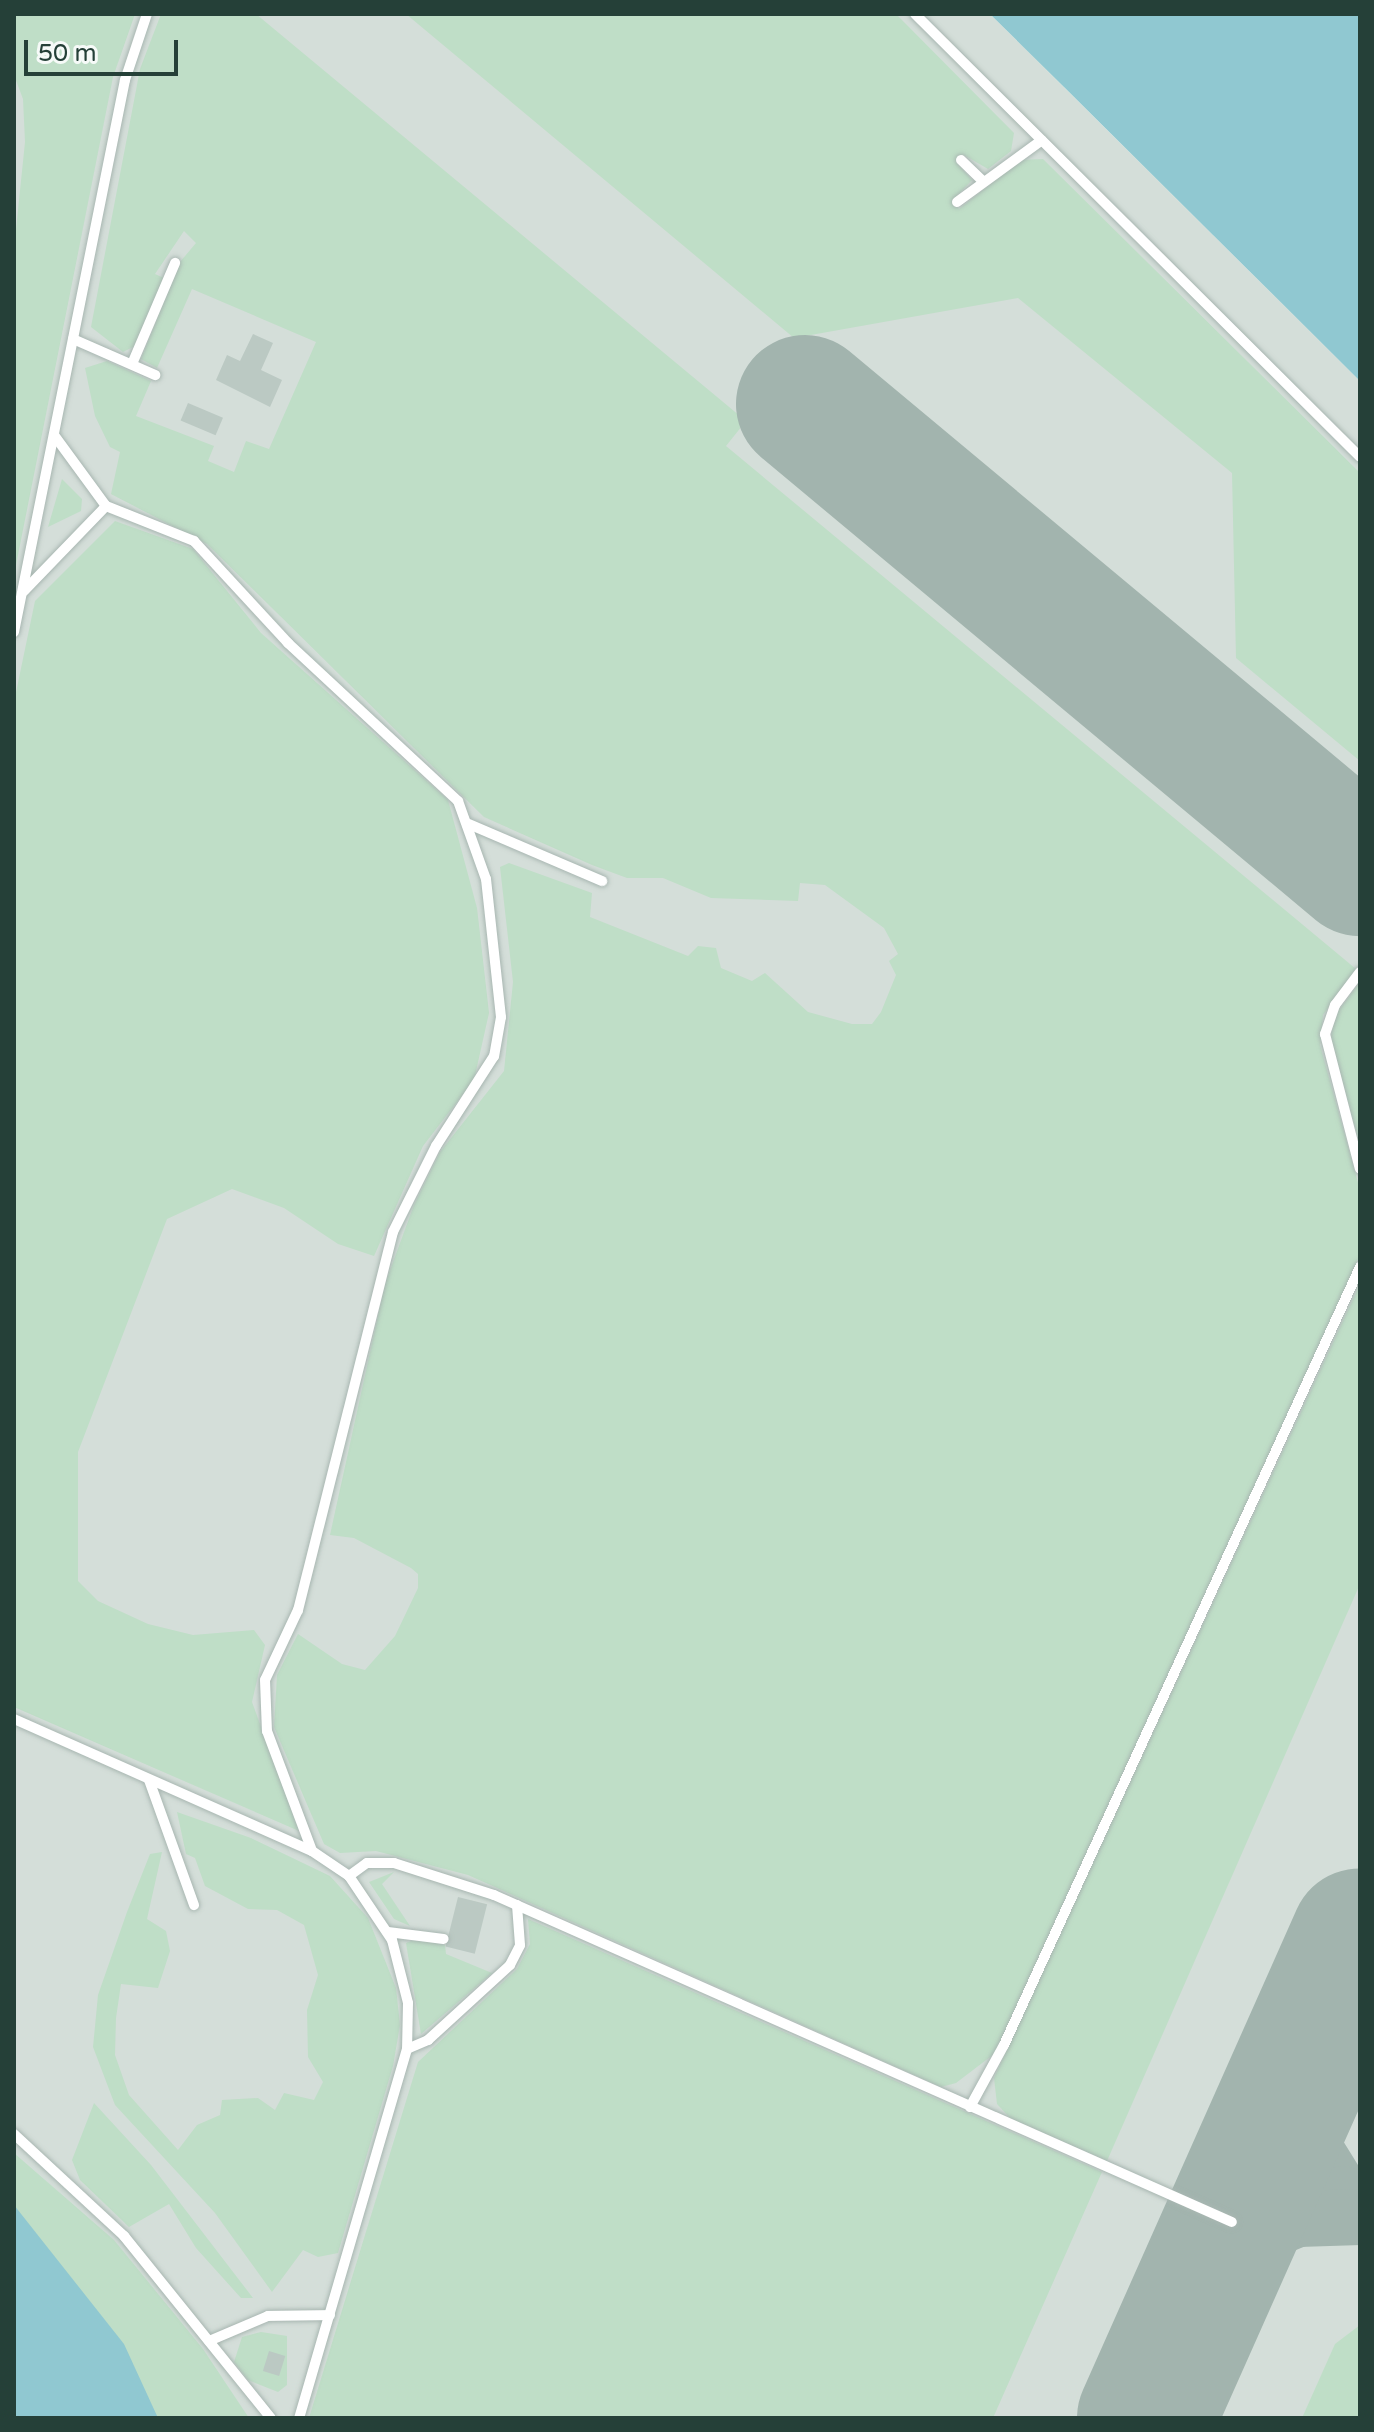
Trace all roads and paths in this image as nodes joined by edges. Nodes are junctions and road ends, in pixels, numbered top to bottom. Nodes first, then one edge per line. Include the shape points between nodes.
1 (147, 14) edge
2 (915, 14) edge
3 (1042, 140) junction
4 (961, 160) dead end
5 (982, 180) junction
6 (957, 202) dead end
7 (175, 263) dead end
8 (73, 339) junction
9 (132, 364) junction
10 (155, 375) dead end
11 (54, 435) junction
12 (1360, 457) edge
13 (106, 506) junction
14 (22, 594) junction
15 (14, 632) edge
16 (469, 824) junction
17 (602, 881) dead end
18 (1360, 972) edge
19 (1360, 1169) edge
20 (1360, 1267) edge
21 (14, 1719) edge
22 (149, 1780) junction
23 (312, 1851) junction
24 (349, 1876) junction
25 (194, 1905) dead end
26 (517, 1905) junction
27 (388, 1932) junction
28 (444, 1939) dead end
29 (407, 2049) junction
30 (970, 2107) junction
31 (14, 2134) edge
32 (1232, 2222) dead end
33 (330, 2315) junction
34 (209, 2341) junction
35 (271, 2418) edge
36 (299, 2418) edge

1 - 8 lane via 125,80
2 - 3 lane
3 - 5 lane
3 - 12 lane
4 - 5 lane
5 - 6 lane
7 - 9 lane
8 - 9 lane
8 - 11 lane
9 - 10 lane
11 - 13 lane
11 - 14 lane
13 - 14 lane
13 - 16 lane via 183,532 202,548 288,643 458,801
14 - 15 lane
16 - 17 lane
16 - 23 lane via 486,879 501,1017 494,1056 436,1146 393,1232 298,1610 265,1680 267,1731
18 - 19 lane via 1335,1005 1325,1034
20 - 30 lane via 1004,2045
21 - 22 lane
22 - 23 lane
22 - 25 lane
23 - 24 lane
24 - 26 lane via 367,1863 394,1863
24 - 27 lane
26 - 29 lane via 520,1945 510,1965 428,2040
26 - 30 lane
27 - 28 lane
27 - 29 lane via 408,2003
29 - 33 lane
30 - 32 lane
31 - 34 lane via 124,2236
33 - 34 lane via 268,2316 232,2326
33 - 36 lane
34 - 35 lane

